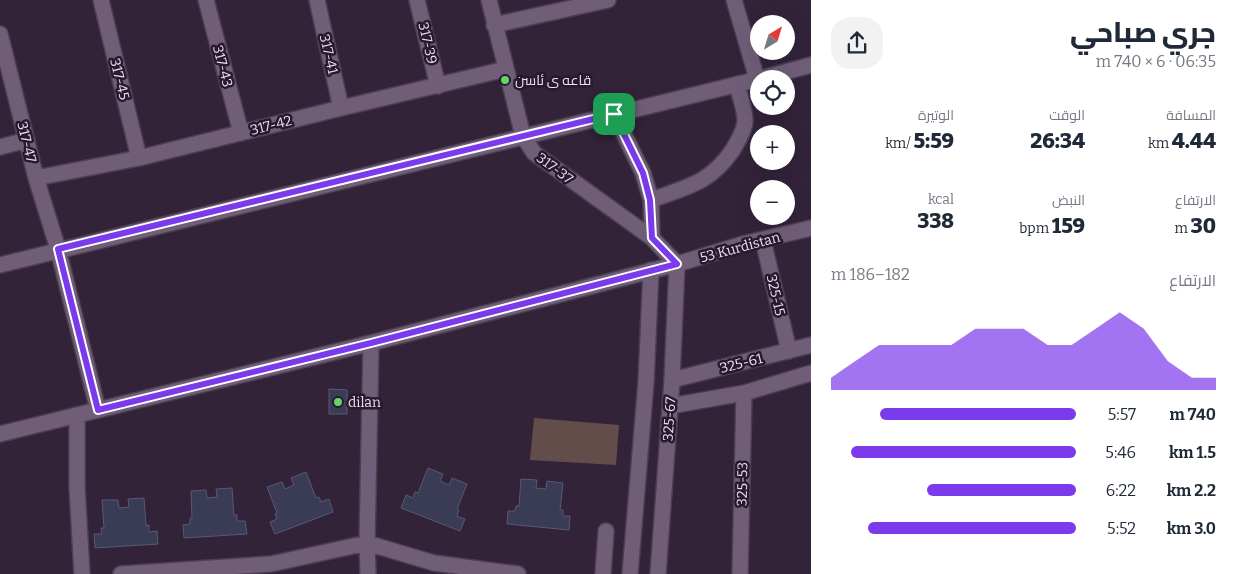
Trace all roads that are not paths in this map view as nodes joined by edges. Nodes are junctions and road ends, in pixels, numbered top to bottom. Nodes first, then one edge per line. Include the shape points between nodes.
1 (100, 0) edge
2 (206, 0) edge
3 (317, 0) edge
4 (417, 0) edge
5 (489, 0) edge
6 (608, 0) edge
7 (734, 0) edge
8 (494, 25) junction
9 (0, 34) edge
10 (811, 66) edge
11 (506, 69) junction
12 (755, 70) edge
13 (795, 70) edge
14 (750, 81) edge
15 (737, 84) junction
16 (438, 86) junction
17 (341, 108) junction
18 (614, 114) junction
19 (241, 133) junction
20 (523, 136) junction
21 (27, 140) junction
22 (0, 147) edge
23 (139, 158) junction
24 (36, 178) junction
25 (650, 200) junction
26 (811, 228) edge
27 (652, 238) junction
28 (764, 240) junction
29 (58, 249) junction
30 (677, 264) junction
31 (0, 265) edge
32 (651, 270) junction
33 (371, 343) junction
34 (811, 345) edge
35 (789, 350) junction
36 (811, 373) edge
37 (672, 380) junction
38 (744, 393) junction
39 (670, 406) junction
40 (98, 410) junction
41 (77, 415) junction
42 (0, 434) edge
43 (606, 530) dead end
44 (367, 543) junction
45 (82, 574) edge
46 (122, 574) edge
47 (368, 574) edge
48 (518, 574) edge
49 (603, 574) edge
50 (630, 574) edge
51 (658, 574) edge
52 (740, 574) edge

1 - 23 street, 317-45
2 - 19 street, 317-43
3 - 17 street, 317-41
4 - 16 street, 317-39
5 - 8 street, 317-37
6 - 8 street
7 - 12 street
8 - 11 street, 317-37
9 - 21 street, 317-47
10 - 13 street
11 - 16 street, 317-42
11 - 20 street, 317-37
14 - 15 street
15 - 18 street
15 - 25 street via 745,122 739,140 724,162 709,177
16 - 17 street, 317-42
17 - 19 street, 317-42
18 - 20 street
18 - 25 street via 643,173
19 - 23 street, 317-42
20 - 27 street, 317-37 via 534,153
20 - 29 street
21 - 22 street
21 - 24 street, 317-47
23 - 24 street, 317-42
24 - 29 street, 317-47
25 - 27 street
26 - 28 street, 53 Kurdistan
27 - 30 street, 317-37
28 - 30 street, 53 Kurdistan
28 - 35 street, 325-15
29 - 31 street
29 - 40 street, 317-47
30 - 32 street, 53 Kurdistan
30 - 37 street, 325-67
32 - 33 street, 53 Kurdistan
32 - 50 street, 325-67 via 646,382
33 - 40 street, 53 Kurdistan
33 - 44 street
34 - 35 street, 325-61
35 - 37 street, 325-61
36 - 38 street
37 - 39 street, 325-67
38 - 39 street
38 - 52 street, 325-53
39 - 51 street, 325-67
40 - 41 street, 53 Kurdistan
41 - 42 street, 53 Kurdistan
41 - 45 street
43 - 49 street
44 - 46 street via 271,564
44 - 47 street
44 - 48 street via 434,563

